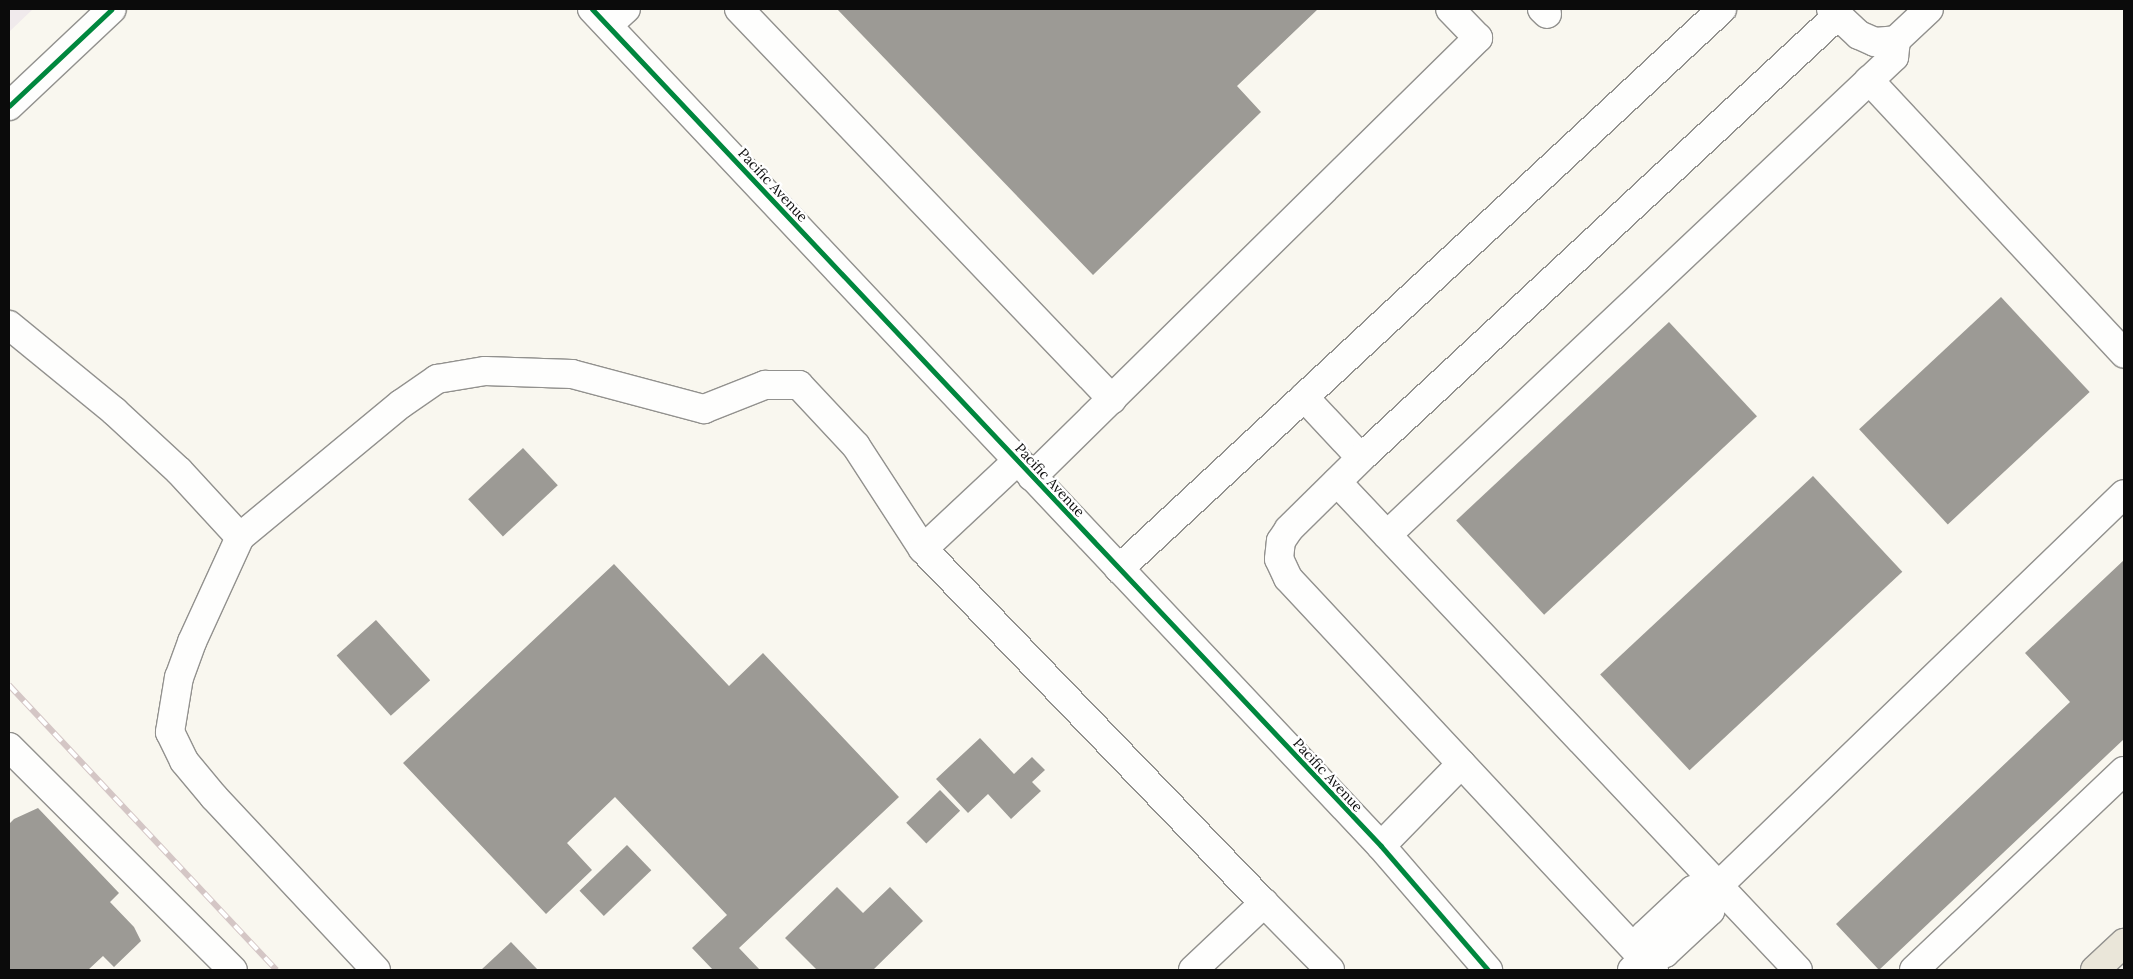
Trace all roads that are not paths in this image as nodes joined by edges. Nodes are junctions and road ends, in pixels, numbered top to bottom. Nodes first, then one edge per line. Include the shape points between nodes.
1 (112, 9) edge
2 (739, 9) edge
3 (1450, 9) edge
4 (1722, 9) edge
5 (1929, 9) edge
6 (1834, 12) edge
7 (609, 14) edge
8 (1896, 40) junction
9 (1869, 80) junction
10 (9, 106) edge
11 (9, 325) edge
12 (2124, 353) edge
13 (1304, 397) junction
14 (1112, 399) junction
15 (1361, 458) junction
16 (1024, 469) junction
17 (1337, 482) junction
18 (2124, 494) edge
19 (1388, 536) junction
20 (240, 537) junction
21 (923, 549) junction
22 (1119, 569) junction
23 (9, 747) edge
24 (1461, 764) junction
25 (2124, 770) edge
26 (1381, 846) junction
27 (1718, 886) junction
28 (1264, 903) junction
29 (2124, 943) edge
30 (1643, 967) edge
31 (233, 970) edge
32 (376, 970) edge
33 (1193, 970) edge
34 (1330, 970) edge
35 (1488, 970) edge
36 (1798, 970) edge
37 (1914, 970) edge
38 (2095, 970) edge

1 - 10 street
2 - 14 street
3 - 14 street via 1478,38
4 - 13 street
5 - 8 street
6 - 8 street via 1860,36 1875,42
6 - 15 street
7 - 16 street, Pacific Avenue
8 - 9 street via 1894,57
9 - 12 street
9 - 19 street
11 - 20 street via 114,410 179,471
13 - 15 street
13 - 22 street
14 - 16 street
15 - 17 street
16 - 21 street
16 - 22 street, Pacific Avenue
17 - 19 street
17 - 24 street via 1290,529 1281,541 1279,559 1288,578
18 - 27 street
19 - 27 street
20 - 21 street via 401,404 437,379 485,371 572,374 704,409 765,385 799,385 856,446
20 - 32 street via 189,651 173,704 170,732 184,761 214,797
21 - 28 street
22 - 26 street, Pacific Avenue
23 - 31 street
24 - 26 street
24 - 30 street
25 - 37 street
26 - 35 street, Pacific Avenue
27 - 30 street via 1693,890 1645,935
27 - 36 street
28 - 33 street
28 - 34 street
29 - 38 main road

